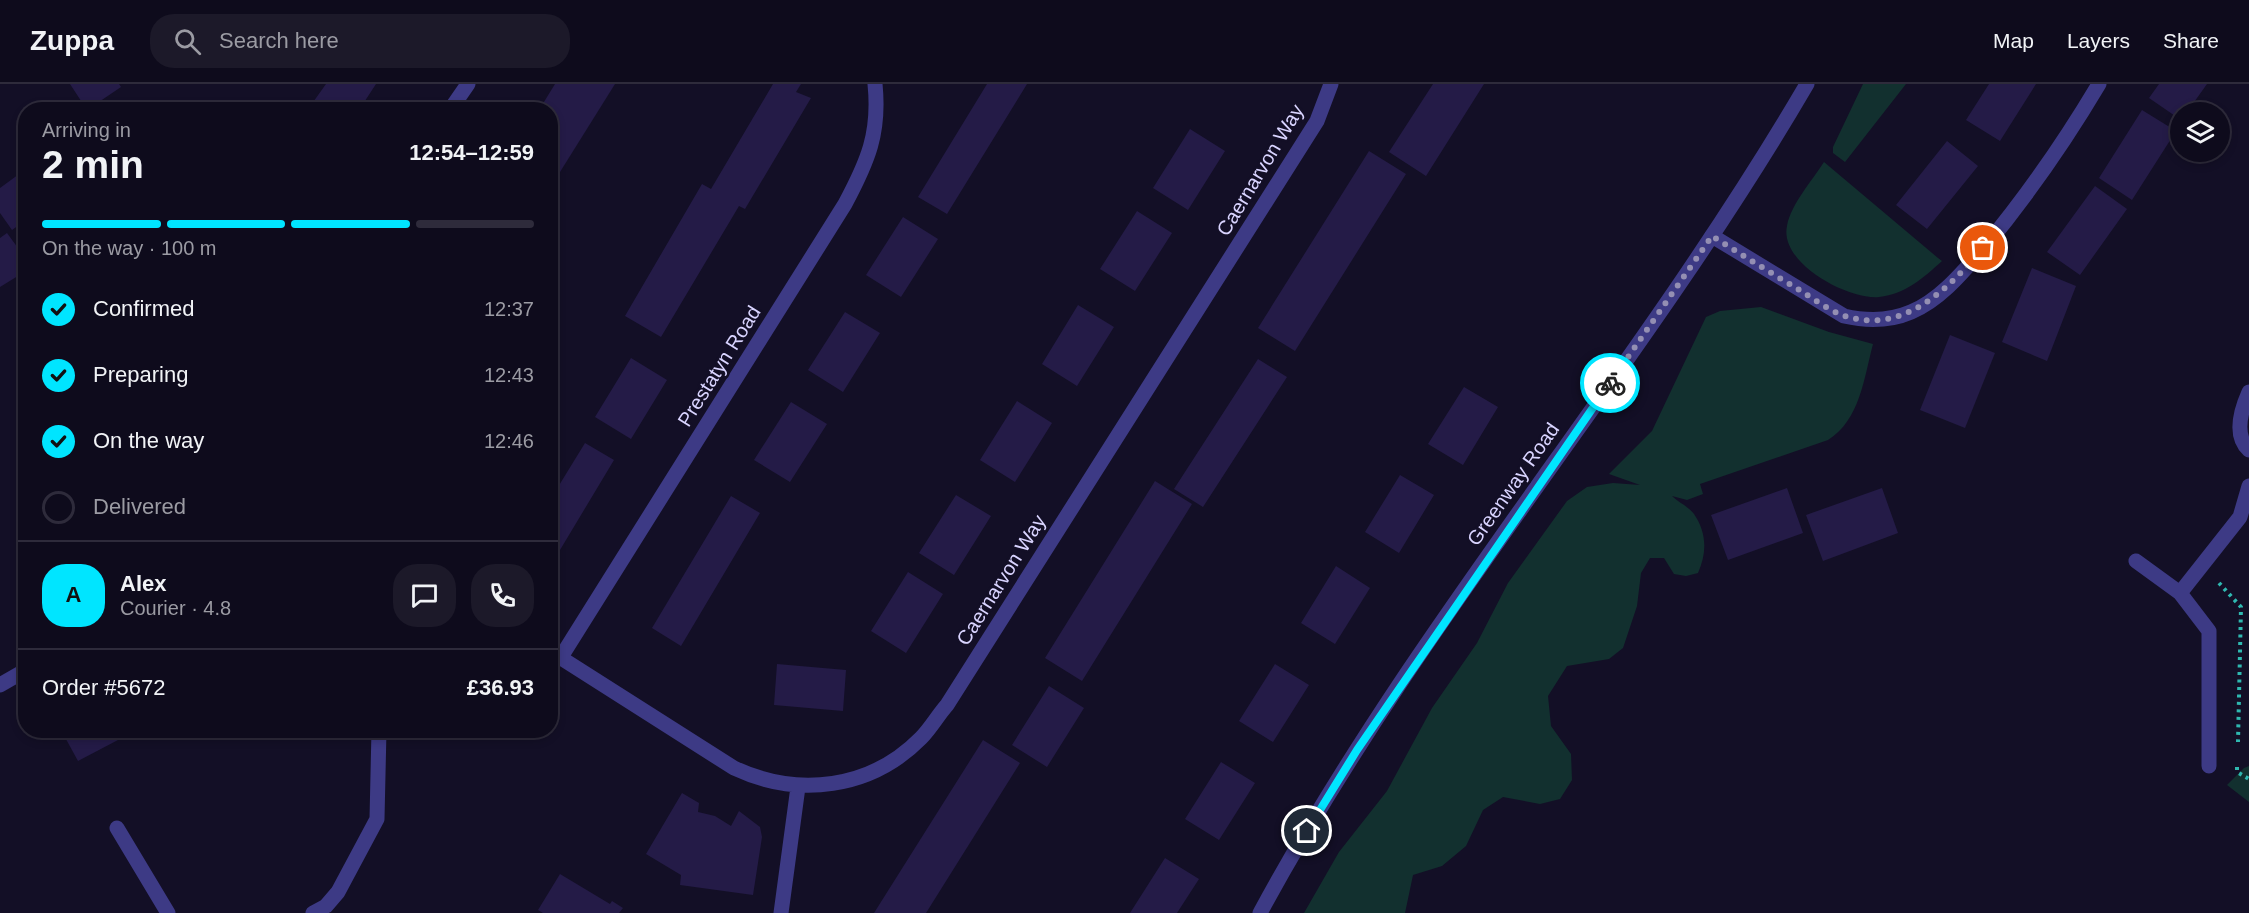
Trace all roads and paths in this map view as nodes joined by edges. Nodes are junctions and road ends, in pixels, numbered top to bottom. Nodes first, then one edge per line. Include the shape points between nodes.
1 (468, 84) edge
2 (875, 84) edge
3 (1330, 84) edge
4 (1807, 84) edge
5 (2099, 84) edge
6 (456, 102) edge
7 (1712, 236) junction
8 (2249, 392) edge
9 (2249, 450) edge
10 (2249, 486) edge
11 (2136, 561) dead end
12 (2180, 593) junction
13 (558, 651) edge
14 (558, 655) edge
15 (18, 675) edge
16 (0, 685) edge
17 (379, 738) edge
18 (2209, 766) dead end
19 (798, 787) junction
20 (117, 828) dead end
21 (168, 913) edge
22 (313, 913) edge
23 (781, 913) edge
24 (1260, 913) edge

1 - 6 street
2 - 13 street, Prestatyn Road via 878,111 874,139 845,204
3 - 19 street, Caernarvon Way via 1317,122 947,705 921,738 865,775 840,783
4 - 7 street, Greenway Road
5 - 7 street via 2045,171 1994,235 1962,273 1911,313 1861,320 1844,316
7 - 24 street, Greenway Road via 1357,750
8 - 9 street via 2241,411 2240,427
10 - 12 street via 2240,517
11 - 12 street
12 - 18 street via 2210,630
14 - 19 street, Caernarvon Way via 735,768 756,778
15 - 16 street
17 - 22 street via 377,819 338,892 326,906
19 - 23 street
20 - 21 street

